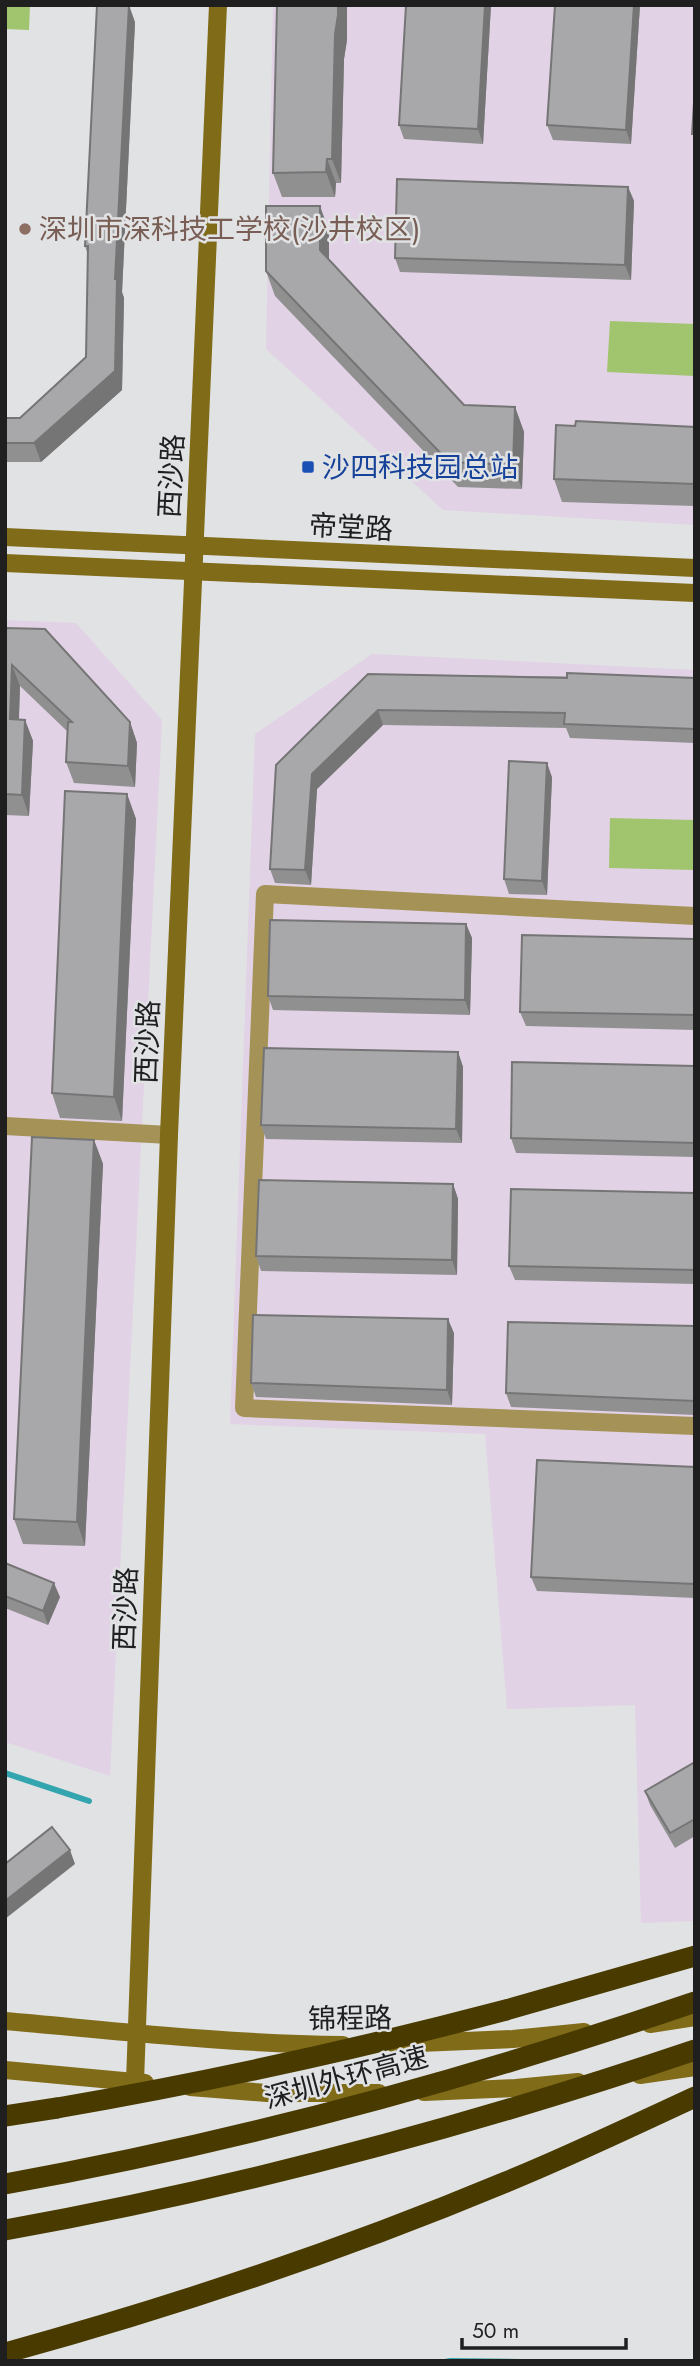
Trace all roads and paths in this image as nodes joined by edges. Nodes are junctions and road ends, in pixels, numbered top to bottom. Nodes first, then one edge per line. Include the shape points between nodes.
1 (218, 5) edge
2 (5, 537) edge
3 (194, 544) junction
4 (5, 563) edge
5 (695, 568) edge
6 (193, 572) junction
7 (695, 593) edge
8 (695, 916) edge
9 (5, 1126) edge
10 (169, 1135) junction
11 (695, 1426) edge
12 (695, 1956) edge
13 (695, 2002) edge
14 (695, 2017) edge
15 (5, 2021) edge
16 (136, 2033) junction
17 (695, 2050) edge
18 (695, 2067) edge
19 (5, 2070) edge
20 (135, 2082) junction
21 (695, 2098) edge
22 (5, 2116) edge
23 (5, 2184) edge
24 (5, 2230) edge
25 (5, 2353) edge

1 - 3 street, 西沙路
2 - 3 street, 帝堂路
3 - 5 street, 帝堂路
3 - 6 street, 西沙路
4 - 6 street, 帝堂路
6 - 7 street, 帝堂路
6 - 10 street, 西沙路
8 - 11 street via 265,894 244,1408
9 - 10 street
10 - 16 street, 西沙路
12 - 22 highway, bridge via 328,2055
13 - 23 highway, 深圳外环高速, bridge via 397,2094 170,2150
14 - 16 street, 锦程路 via 513,2039 357,2046
15 - 16 street, 锦程路
16 - 20 street, 西沙路
17 - 24 highway, bridge via 396,2141 167,2198
18 - 20 street via 516,2088 358,2094 267,2094
19 - 20 street
21 - 25 highway via 508,2182 317,2256 122,2321

